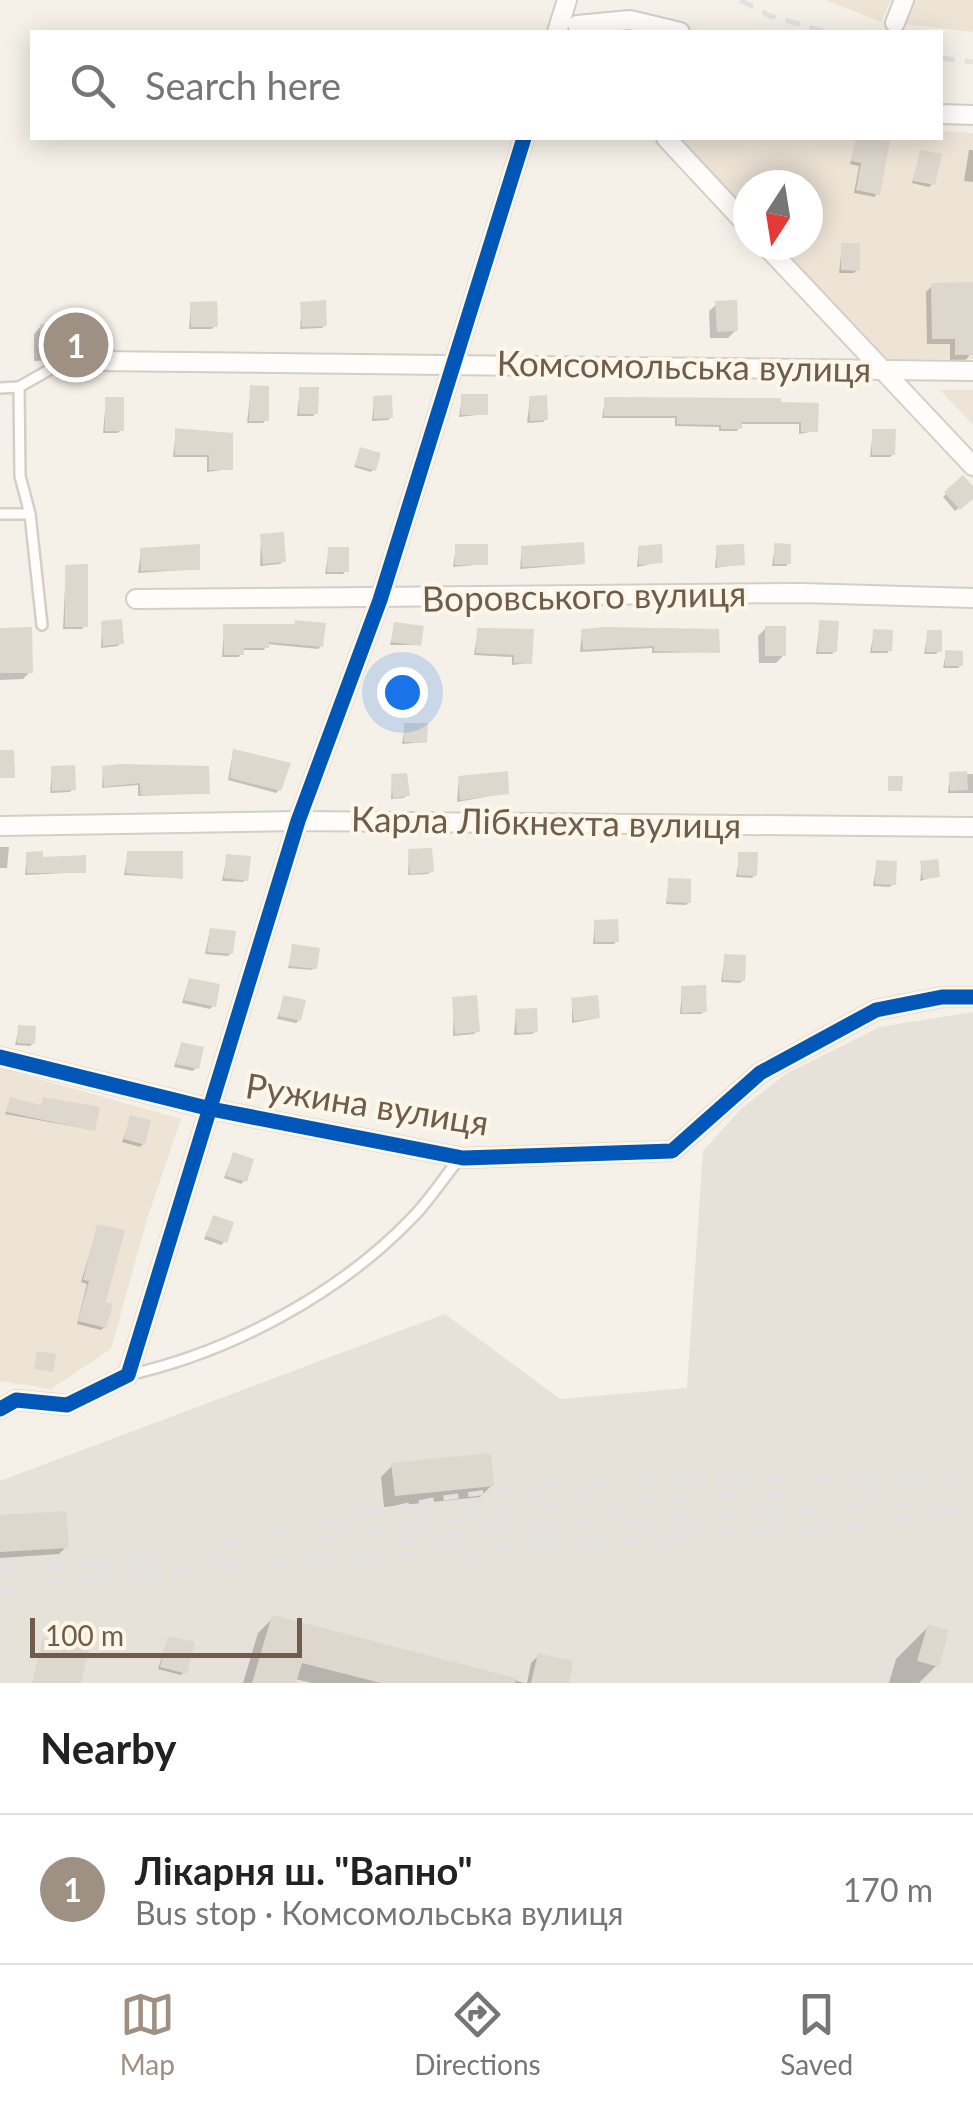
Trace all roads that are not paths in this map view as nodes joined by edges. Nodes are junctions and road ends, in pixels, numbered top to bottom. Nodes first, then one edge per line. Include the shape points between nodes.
1 (569, 0) edge
2 (904, 0) edge
3 (895, 23) dead end
4 (577, 29) edge
5 (558, 30) edge
6 (672, 30) edge
7 (943, 114) edge
8 (973, 115) edge
9 (523, 140) edge
10 (668, 140) edge
11 (733, 210) edge
12 (777, 260) edge
13 (95, 361) joint
14 (452, 364) junction
15 (885, 369) junction
16 (973, 371) edge
17 (0, 388) edge
18 (19, 388) junction
19 (973, 466) edge
20 (0, 514) edge
21 (30, 514) junction
22 (973, 598) edge
23 (136, 599) dead end
24 (380, 600) junction
25 (42, 625) dead end
26 (298, 820) junction
27 (0, 826) edge
28 (973, 826) edge
29 (973, 997) edge
30 (0, 1058) edge
31 (211, 1109) junction
32 (460, 1158) junction
33 (128, 1375) junction
34 (5, 1402) edge

1 - 4 street
1 - 5 street
2 - 3 street
4 - 6 street via 630,20
7 - 8 street
9 - 14 street
10 - 11 street
12 - 15 street
13 - 14 street, Комсомольська вулиця
13 - 18 lane via 56,366
14 - 15 street, Комсомольська вулиця
14 - 24 street
15 - 16 street, Комсомольська вулиця
15 - 19 street
17 - 18 lane
18 - 21 lane via 20,476
20 - 21 lane
21 - 25 lane
22 - 24 street, Воровського вулиця via 802,593
23 - 24 street, Воровського вулиця
24 - 26 street
26 - 27 street, Карла Лібкнехта вулиця
26 - 28 street, Карла Лібкнехта вулиця
26 - 31 street
29 - 32 street, Ружина вулиця via 876,1010 760,1074 672,1152
30 - 31 street, Ружина вулиця
31 - 32 street, Ружина вулиця
31 - 33 street
32 - 33 lane via 413,1217 355,1268 183,1363
33 - 34 street via 67,1405

